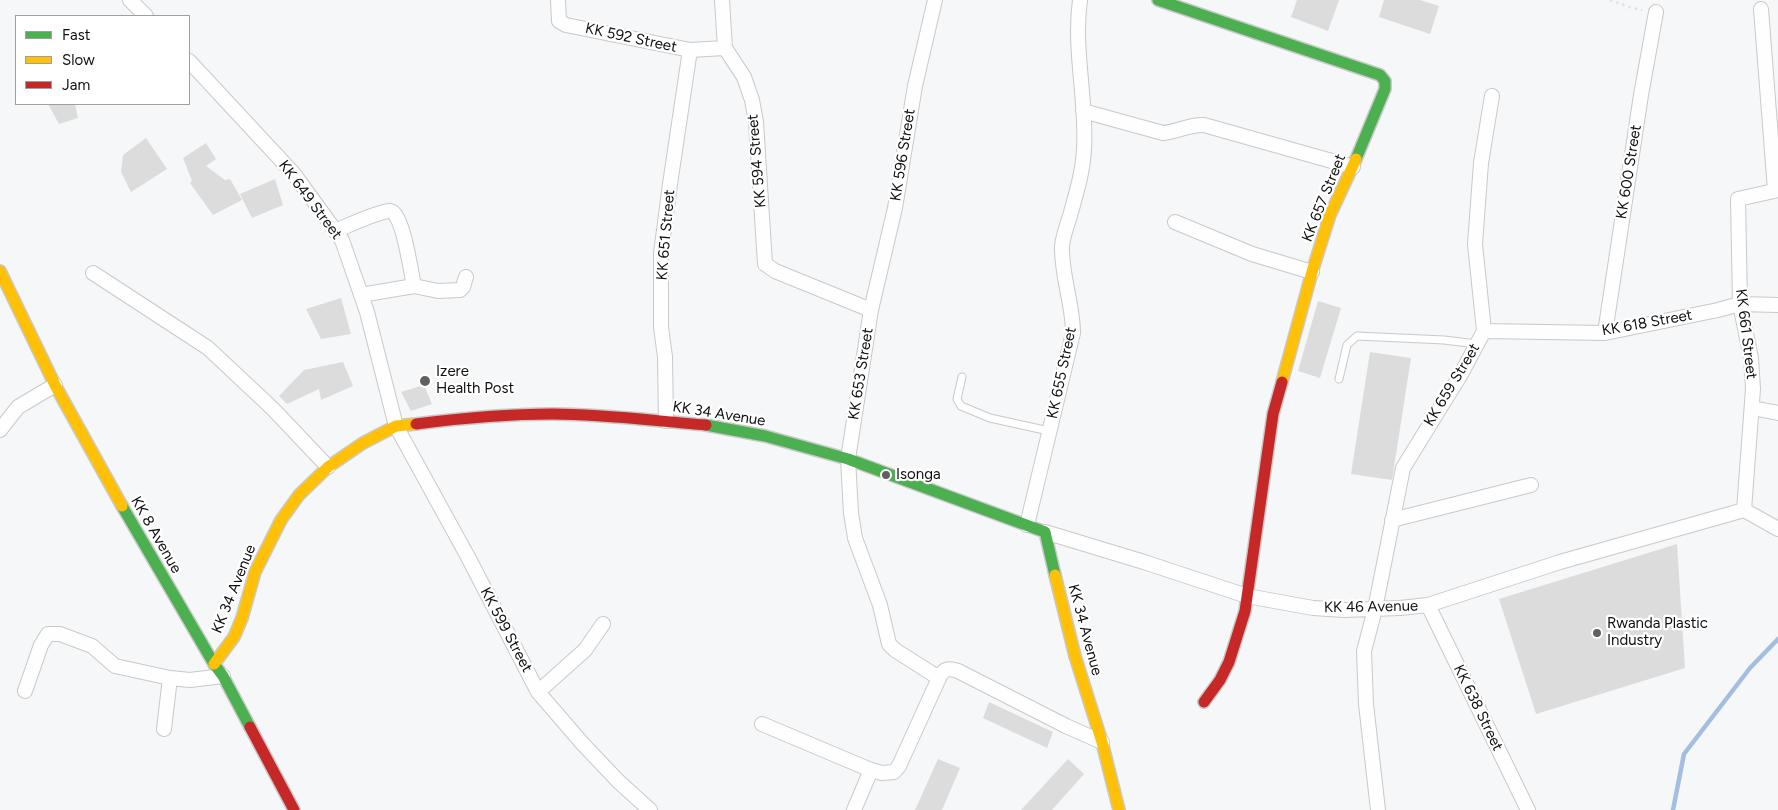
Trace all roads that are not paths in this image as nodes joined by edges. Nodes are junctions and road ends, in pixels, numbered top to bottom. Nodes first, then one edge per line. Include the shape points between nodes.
1 (130, 0) edge
2 (558, 0) edge
3 (722, 0) edge
4 (934, 0) edge
5 (1080, 0) edge
6 (1158, 0) edge
7 (1761, 9) dead end
8 (1656, 12) road end
9 (145, 15) edge
10 (726, 48) junction
11 (690, 50) junction
12 (190, 62) edge
13 (1492, 96) dead end
14 (1083, 111) junction
15 (1353, 167) junction
16 (1777, 190) edge
17 (1175, 222) dead end
18 (335, 231) junction
19 (768, 267) joint
20 (0, 271) edge
21 (1312, 272) junction
22 (93, 273) dead end
23 (466, 277) dead end
24 (414, 286) junction
25 (361, 295) junction
26 (1740, 304) junction
27 (1778, 305) edge
28 (872, 310) junction
29 (1484, 331) junction
30 (1605, 333) junction
31 (1477, 344) junction
32 (962, 377) dead end
33 (1339, 379) dead end
34 (55, 385) junction
35 (1752, 408) junction
36 (1778, 413) edge
37 (666, 421) junction
38 (396, 426) junction
39 (0, 430) edge
40 (1049, 431) junction
41 (848, 459) junction
42 (328, 467) junction
43 (1531, 485) dead end
44 (1744, 510) junction
45 (1392, 520) junction
46 (1027, 525) junction
47 (1778, 529) edge
48 (1045, 532) junction
49 (1248, 596) junction
50 (1428, 606) junction
51 (1374, 609) junction
52 (603, 624) dead end
53 (214, 664) junction
54 (223, 676) junction
55 (170, 678) junction
56 (939, 678) junction
57 (25, 691) dead end
58 (538, 692) junction
59 (1204, 702) dead end
60 (762, 724) dead end
61 (164, 730) dead end
62 (1102, 742) junction
63 (871, 770) junction
64 (294, 810) edge
65 (650, 810) edge
66 (854, 810) edge
67 (1119, 810) edge
68 (1378, 810) edge
69 (1528, 810) edge

1 - 9 street
2 - 11 street, KK 592 Street via 560,21 566,25
3 - 10 street, KK 594 Street
4 - 28 street, KK 596 Street via 914,86 895,208
5 - 14 street, KK 655 Street via 1078,48
6 - 15 main road, KK 657 Street via 1380,75 1385,80 1385,88
7 - 16 street
8 - 30 street, KK 600 Street
10 - 11 street, KK 592 Street
10 - 19 street, KK 594 Street via 744,77 752,100 765,264
11 - 37 street, KK 651 Street via 662,253 661,327
12 - 18 street, KK 649 Street via 294,174
13 - 29 street, KK 659 Street via 1481,163 1475,244
14 - 15 street via 1163,133 1204,124
14 - 40 street, KK 655 Street via 1081,176 1062,244 1073,319 1072,333
15 - 21 main road, KK 657 Street via 1330,215
16 - 26 street, KK 661 Street via 1738,199
17 - 21 street via 1252,254
18 - 24 street via 380,213 394,212 406,244
18 - 25 street, KK 649 Street via 342,240
19 - 28 street, KK 653 Street
20 - 34 main road, KK 8 Avenue
21 - 49 main road, KK 657 Street via 1273,414
22 - 42 street via 208,348 274,409
23 - 24 street via 460,290 438,291
24 - 25 street
25 - 38 street, KK 649 Street
26 - 27 street, KK 618 Street
26 - 30 street, KK 618 Street
26 - 35 street, KK 661 Street via 1751,358
28 - 41 street, KK 653 Street
29 - 30 street, KK 618 Street
29 - 31 street, KK 659 Street
31 - 33 lane via 1357,336 1347,345
31 - 45 street, KK 659 Street via 1405,462
32 - 40 lane via 957,399 961,406 990,418
34 - 39 street via 18,407
34 - 53 main road, KK 8 Avenue
35 - 36 street
35 - 44 street, KK 661 Street
37 - 38 main road, KK 34 Avenue via 553,414 477,416
37 - 41 main road, KK 34 Avenue via 765,436
38 - 42 main road, KK 34 Avenue via 362,443
38 - 58 street, KK 599 Street
40 - 46 street, KK 655 Street
41 - 46 main road, KK 34 Avenue
41 - 56 street, KK 653 Street via 855,538 880,605 890,644
42 - 53 main road, KK 34 Avenue via 308,485 280,520 255,572 234,637
43 - 45 street
44 - 47 street
44 - 50 street, KK 46 Avenue via 1560,562
45 - 51 street, KK 659 Street
46 - 48 main road, KK 34 Avenue
48 - 49 street, KK 46 Avenue
48 - 62 main road, KK 34 Avenue via 1075,656
49 - 51 street, KK 46 Avenue via 1312,608
49 - 59 main road, KK 657 Street via 1228,662
50 - 51 street, KK 46 Avenue
50 - 69 street, KK 638 Street
51 - 68 street, KK 659 Street via 1364,651 1366,704
52 - 58 street via 585,650
53 - 54 main road, KK 8 Avenue
54 - 55 street via 190,680
54 - 64 main road, KK 8 Avenue
55 - 57 street via 115,666 92,646 60,634 48,634
55 - 61 street
56 - 62 street via 948,668 958,670
56 - 63 street via 899,766 894,772
58 - 65 street, KK 599 Street via 618,781
60 - 63 street
62 - 67 main road, KK 34 Avenue
63 - 66 street

